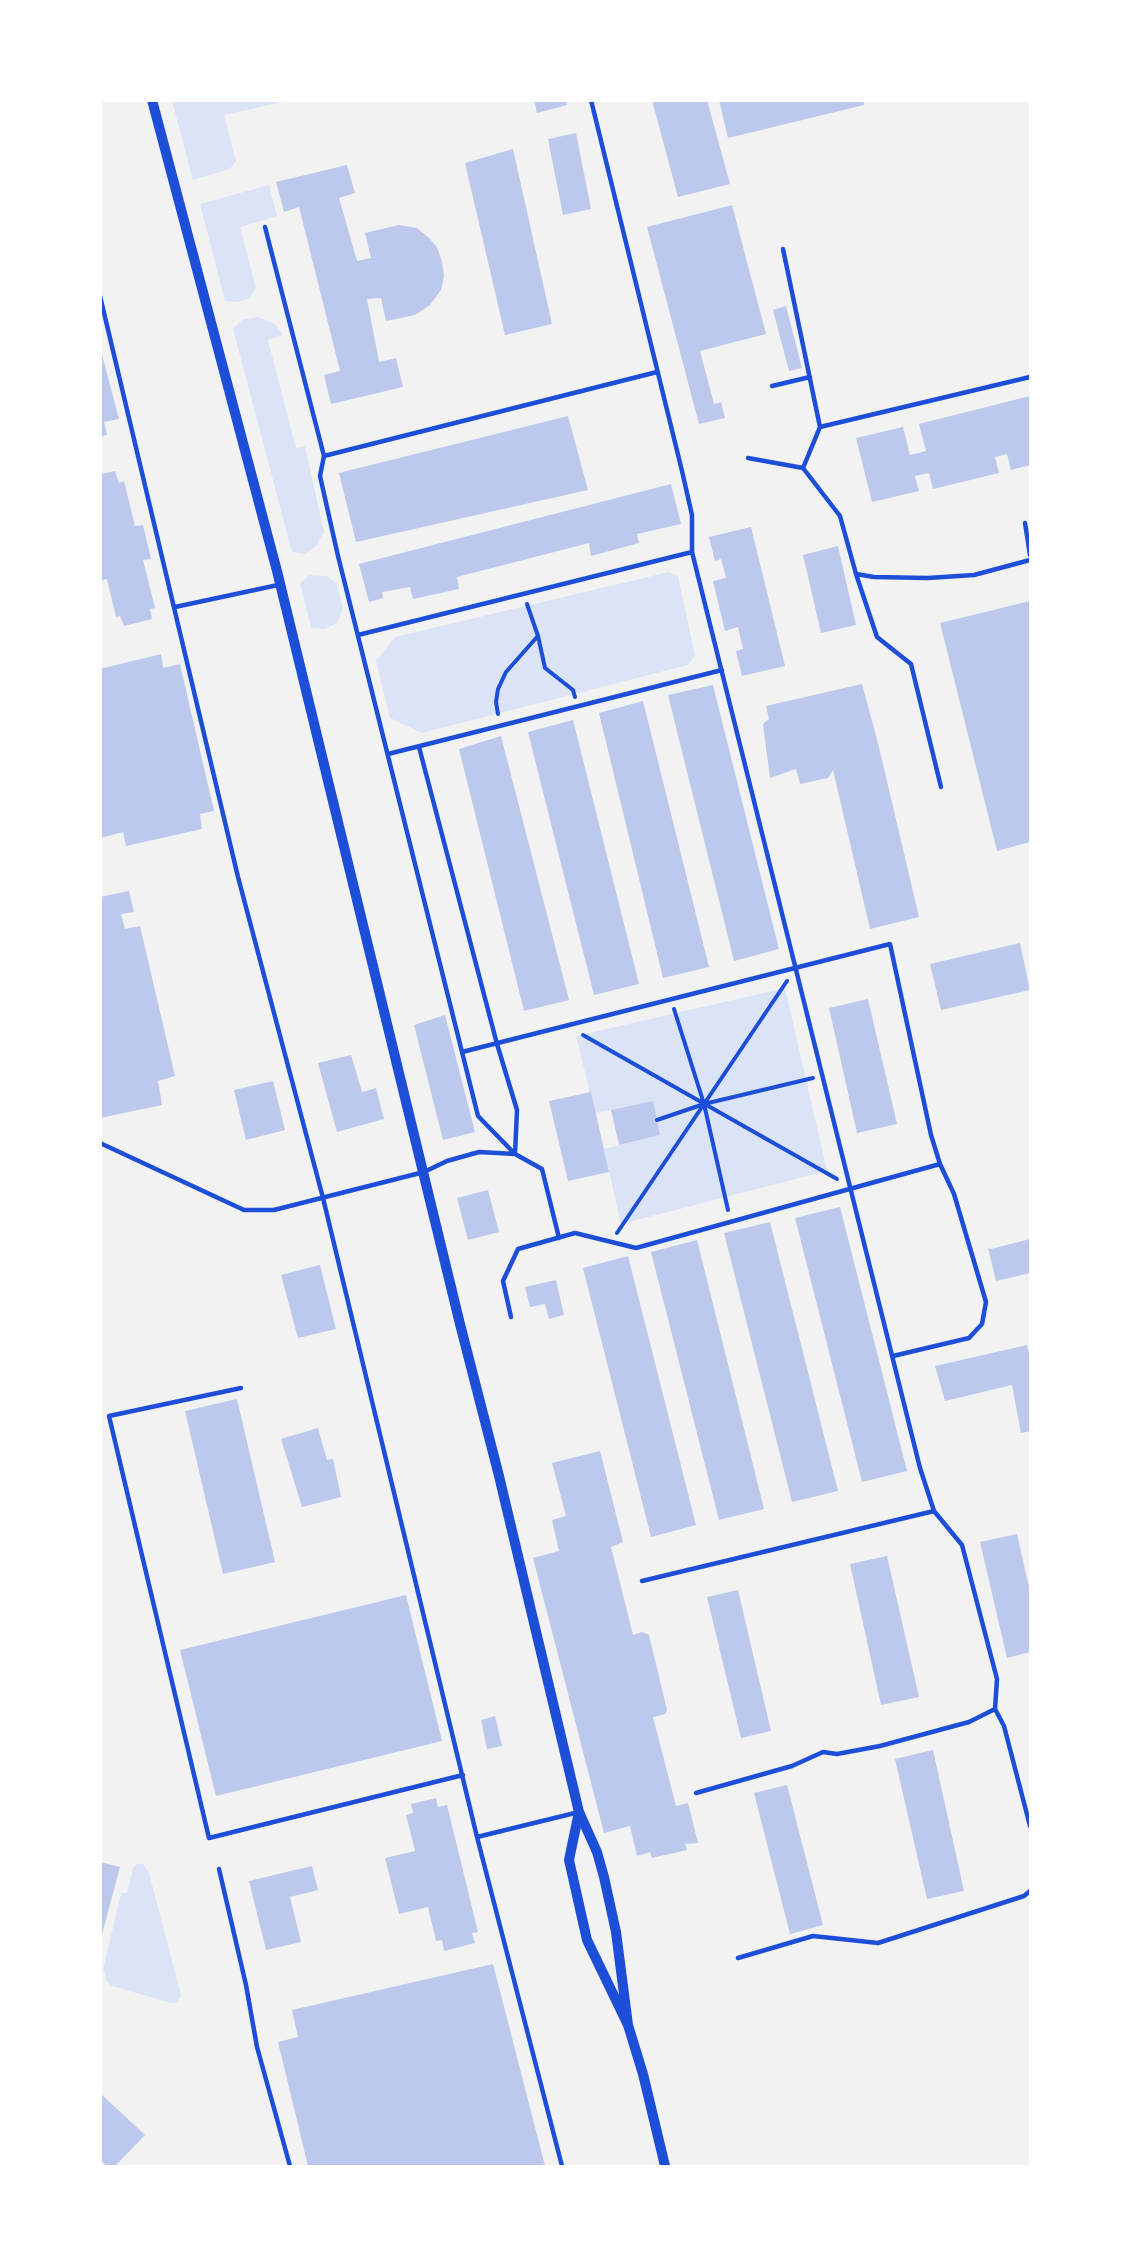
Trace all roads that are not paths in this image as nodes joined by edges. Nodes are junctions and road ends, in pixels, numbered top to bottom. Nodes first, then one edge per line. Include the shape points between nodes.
1 (152, 100) edge
2 (591, 100) edge
3 (265, 226) dead end
4 (783, 249) dead end
5 (100, 296) edge
6 (657, 372) junction
7 (810, 377) junction
8 (1030, 377) edge
9 (772, 386) dead end
10 (820, 427) junction
11 (324, 456) junction
12 (748, 458) dead end
13 (803, 468) junction
14 (1025, 523) dead end
15 (692, 552) junction
16 (1030, 555) edge
17 (1030, 560) edge
18 (856, 574) junction
19 (280, 584) junction
20 (176, 607) junction
21 (358, 635) junction
22 (722, 669) junction
23 (419, 747) junction
24 (388, 754) junction
25 (941, 786) dead end
26 (796, 968) junction
27 (497, 1044) junction
28 (462, 1052) junction
29 (100, 1143) edge
30 (515, 1154) junction
31 (940, 1164) junction
32 (424, 1172) junction
33 (851, 1187) junction
34 (323, 1198) junction
35 (559, 1238) junction
36 (511, 1317) dead end
37 (893, 1356) junction
38 (241, 1388) dead end
39 (934, 1511) junction
40 (642, 1581) dead end
41 (995, 1709) junction
42 (463, 1775) junction
43 (696, 1793) dead end
44 (579, 1812) junction
45 (1030, 1826) edge
46 (477, 1837) junction
47 (219, 1869) dead end
48 (1030, 1891) edge
49 (738, 1958) dead end
50 (628, 2025) junction
51 (290, 2166) edge
52 (562, 2166) edge
53 (665, 2166) edge

1 - 19 street
2 - 6 lane
3 - 11 lane
4 - 7 lane
5 - 20 lane
6 - 11 lane
6 - 15 lane via 692,515
7 - 9 lane
7 - 10 lane
8 - 10 lane
10 - 13 lane
11 - 21 lane via 320,476
12 - 13 lane
13 - 18 lane via 840,516
14 - 16 lane
15 - 21 lane
15 - 22 lane
17 - 18 lane via 974,575 928,578
18 - 25 lane via 877,637 911,664
19 - 20 lane
19 - 32 street
20 - 34 lane via 238,877
21 - 24 lane
22 - 23 lane
22 - 26 lane
23 - 24 lane
23 - 27 lane
24 - 28 lane
26 - 27 lane
26 - 31 lane via 890,944
26 - 33 lane
27 - 28 lane
27 - 30 lane via 517,1110
28 - 30 lane via 478,1116
29 - 34 lane via 244,1210 274,1210
30 - 32 lane via 480,1152
30 - 35 lane via 542,1168
31 - 33 lane
31 - 37 lane via 954,1194 986,1302 982,1324 969,1338
32 - 34 lane
32 - 44 street
33 - 35 lane via 636,1248 575,1233
33 - 37 lane
34 - 42 lane
35 - 36 lane via 518,1250 503,1281
37 - 39 lane
38 - 42 lane via 109,1416 209,1838
39 - 40 lane
39 - 41 lane via 962,1545 997,1679
41 - 43 lane via 969,1722 880,1746 837,1754 823,1752 792,1766
41 - 45 lane via 1004,1726
42 - 46 lane
44 - 46 lane
44 - 50 street via 597,1852 606,1885
44 - 50 street via 569,1860 587,1940
46 - 52 lane
47 - 51 lane via 257,2047
48 - 49 lane via 878,1943 813,1936
50 - 53 street

